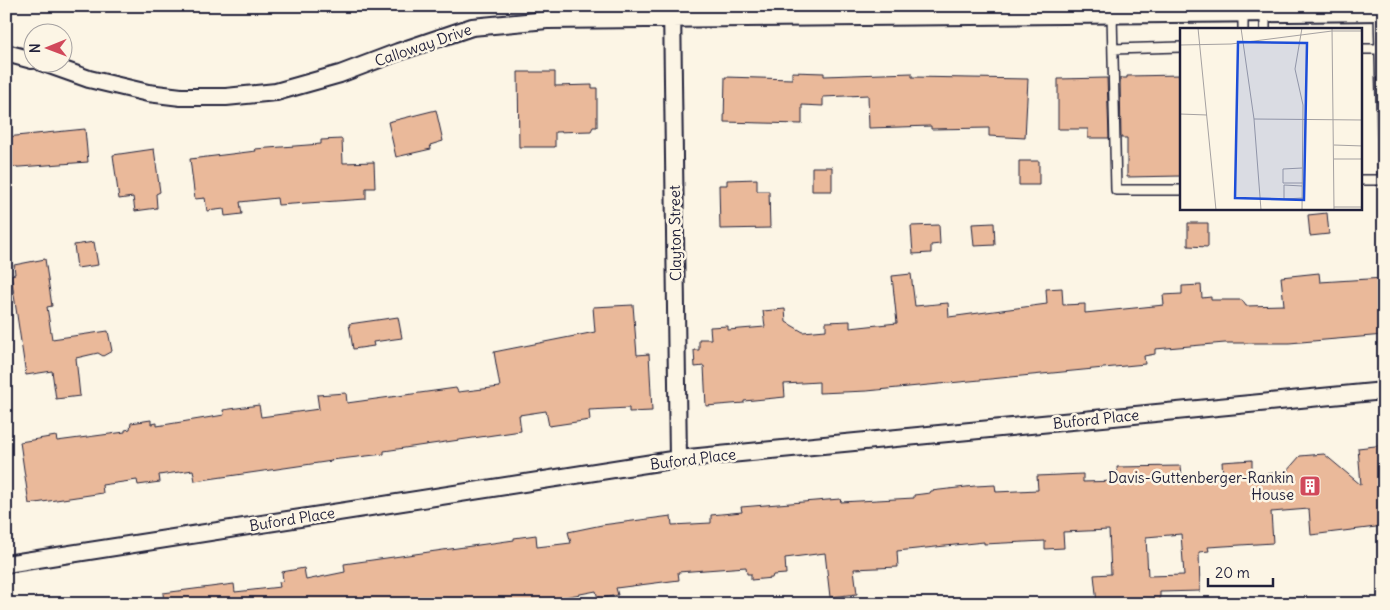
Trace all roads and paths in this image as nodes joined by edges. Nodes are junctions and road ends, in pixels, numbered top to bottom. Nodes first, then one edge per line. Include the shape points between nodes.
1 (672, 12) edge
2 (1382, 12) edge
3 (1112, 14) junction
4 (1243, 21) edge
5 (1265, 21) edge
6 (1180, 47) edge
7 (1113, 49) junction
8 (1362, 49) edge
9 (1380, 49) junction
10 (6, 53) edge
11 (22, 57) edge
12 (69, 72) edge
13 (1362, 180) edge
14 (1180, 190) edge
15 (1384, 391) edge
16 (678, 459) junction
17 (6, 564) edge

1 - 3 street, Calloway Drive
1 - 12 street, Calloway Drive via 472,27 340,74 276,92 226,97 148,93
1 - 16 street, Clayton Street
2 - 5 street, Calloway Drive
2 - 9 lane
3 - 4 street, Calloway Drive
3 - 7 lane
4 - 5 street, Calloway Drive
6 - 7 lane
7 - 14 lane via 1116,190
8 - 9 lane
9 - 13 lane via 1383,180
10 - 11 street
15 - 16 street, Buford Place
16 - 17 street, Buford Place

